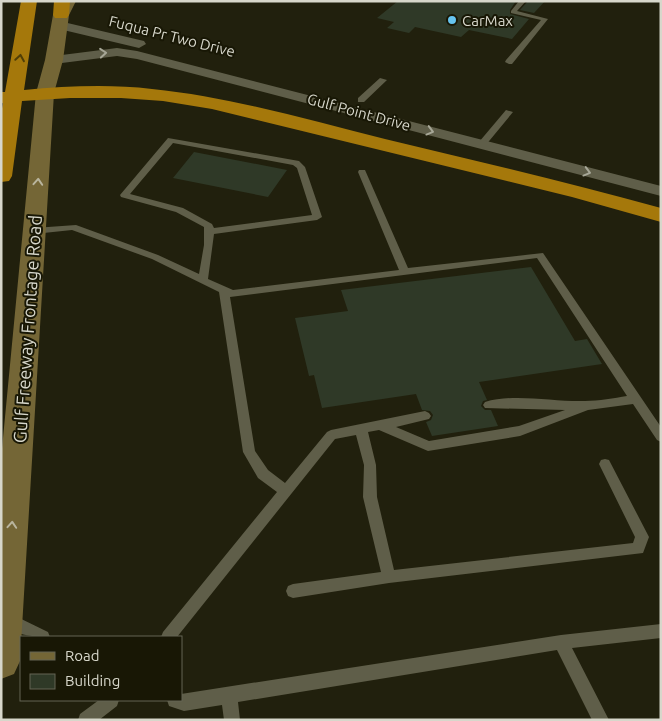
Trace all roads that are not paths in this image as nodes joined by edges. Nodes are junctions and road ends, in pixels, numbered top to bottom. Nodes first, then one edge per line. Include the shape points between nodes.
1 (29, 1) edge
2 (523, 1) edge
3 (62, 11) edge
4 (54, 60) junction
5 (510, 62) dead end
6 (383, 80) dead end
7 (275, 82) junction
8 (1, 98) edge
9 (361, 100) junction
10 (509, 112) dead end
11 (487, 138) junction
12 (362, 172) dead end
13 (1, 176) edge
14 (661, 176) edge
15 (661, 191) edge
16 (661, 214) edge
17 (34, 231) junction
18 (210, 232) junction
19 (405, 272) junction
20 (203, 280) junction
21 (224, 290) junction
22 (635, 399) junction
23 (489, 405) dead end
24 (587, 406) junction
25 (425, 416) dead end
26 (380, 425) junction
27 (362, 429) junction
28 (661, 437) edge
29 (605, 464) dead end
30 (286, 492) junction
31 (389, 577) junction
32 (293, 591) dead end
33 (5, 618) junction
34 (661, 631) edge
35 (41, 636) edge
36 (169, 636) edge
37 (561, 642) junction
38 (1, 661) edge
39 (229, 695) junction
40 (110, 701) edge
41 (178, 701) edge
42 (86, 720) edge
43 (232, 720) edge
44 (600, 720) edge

13 -> 1 highway
2 - 5 lane via 513,12 545,19
3 - 4 main road, Gulf Freeway Frontage Road
3 - 7 street, Fuqua Pr Two Drive
4 -> 7 street, Gulf Point Drive via 117,52
17 -> 4 main road, Gulf Freeway Frontage Road via 45,92
6 - 9 lane
7 - 9 street, Gulf Point Drive
7 -> 11 street, Gulf Point Drive
8 - 16 highway via 39,94 137,93 185,98
9 - 11 street, Gulf Point Drive
10 - 11 lane
11 - 14 street, Gulf Point Drive
11 -> 15 street, Gulf Point Drive
12 - 19 lane
17 - 20 lane via 73,226 155,257
33 -> 17 main road, Gulf Freeway Frontage Road
18 - 18 lane via 210,226 182,211 124,195 170,140 296,163 301,167 317,217
18 - 20 lane
19 - 21 lane via 232,294
19 - 22 lane via 540,255
20 - 21 lane
21 - 30 lane via 249,452 263,474
22 - 24 lane
22 - 28 lane
23 - 24 lane
24 - 26 lane via 520,432 428,446
25 - 26 lane
26 - 27 lane
27 - 30 lane via 331,435
27 - 31 lane via 370,465 370,497
29 - 31 lane via 642,537 638,550
30 - 36 lane
31 - 32 lane
33 - 35 lane
33 - 38 main road, Gulf Freeway Frontage Road
34 - 37 lane
37 - 39 lane
37 - 44 lane
39 - 41 lane via 184,703
39 - 43 lane
40 - 42 lane

